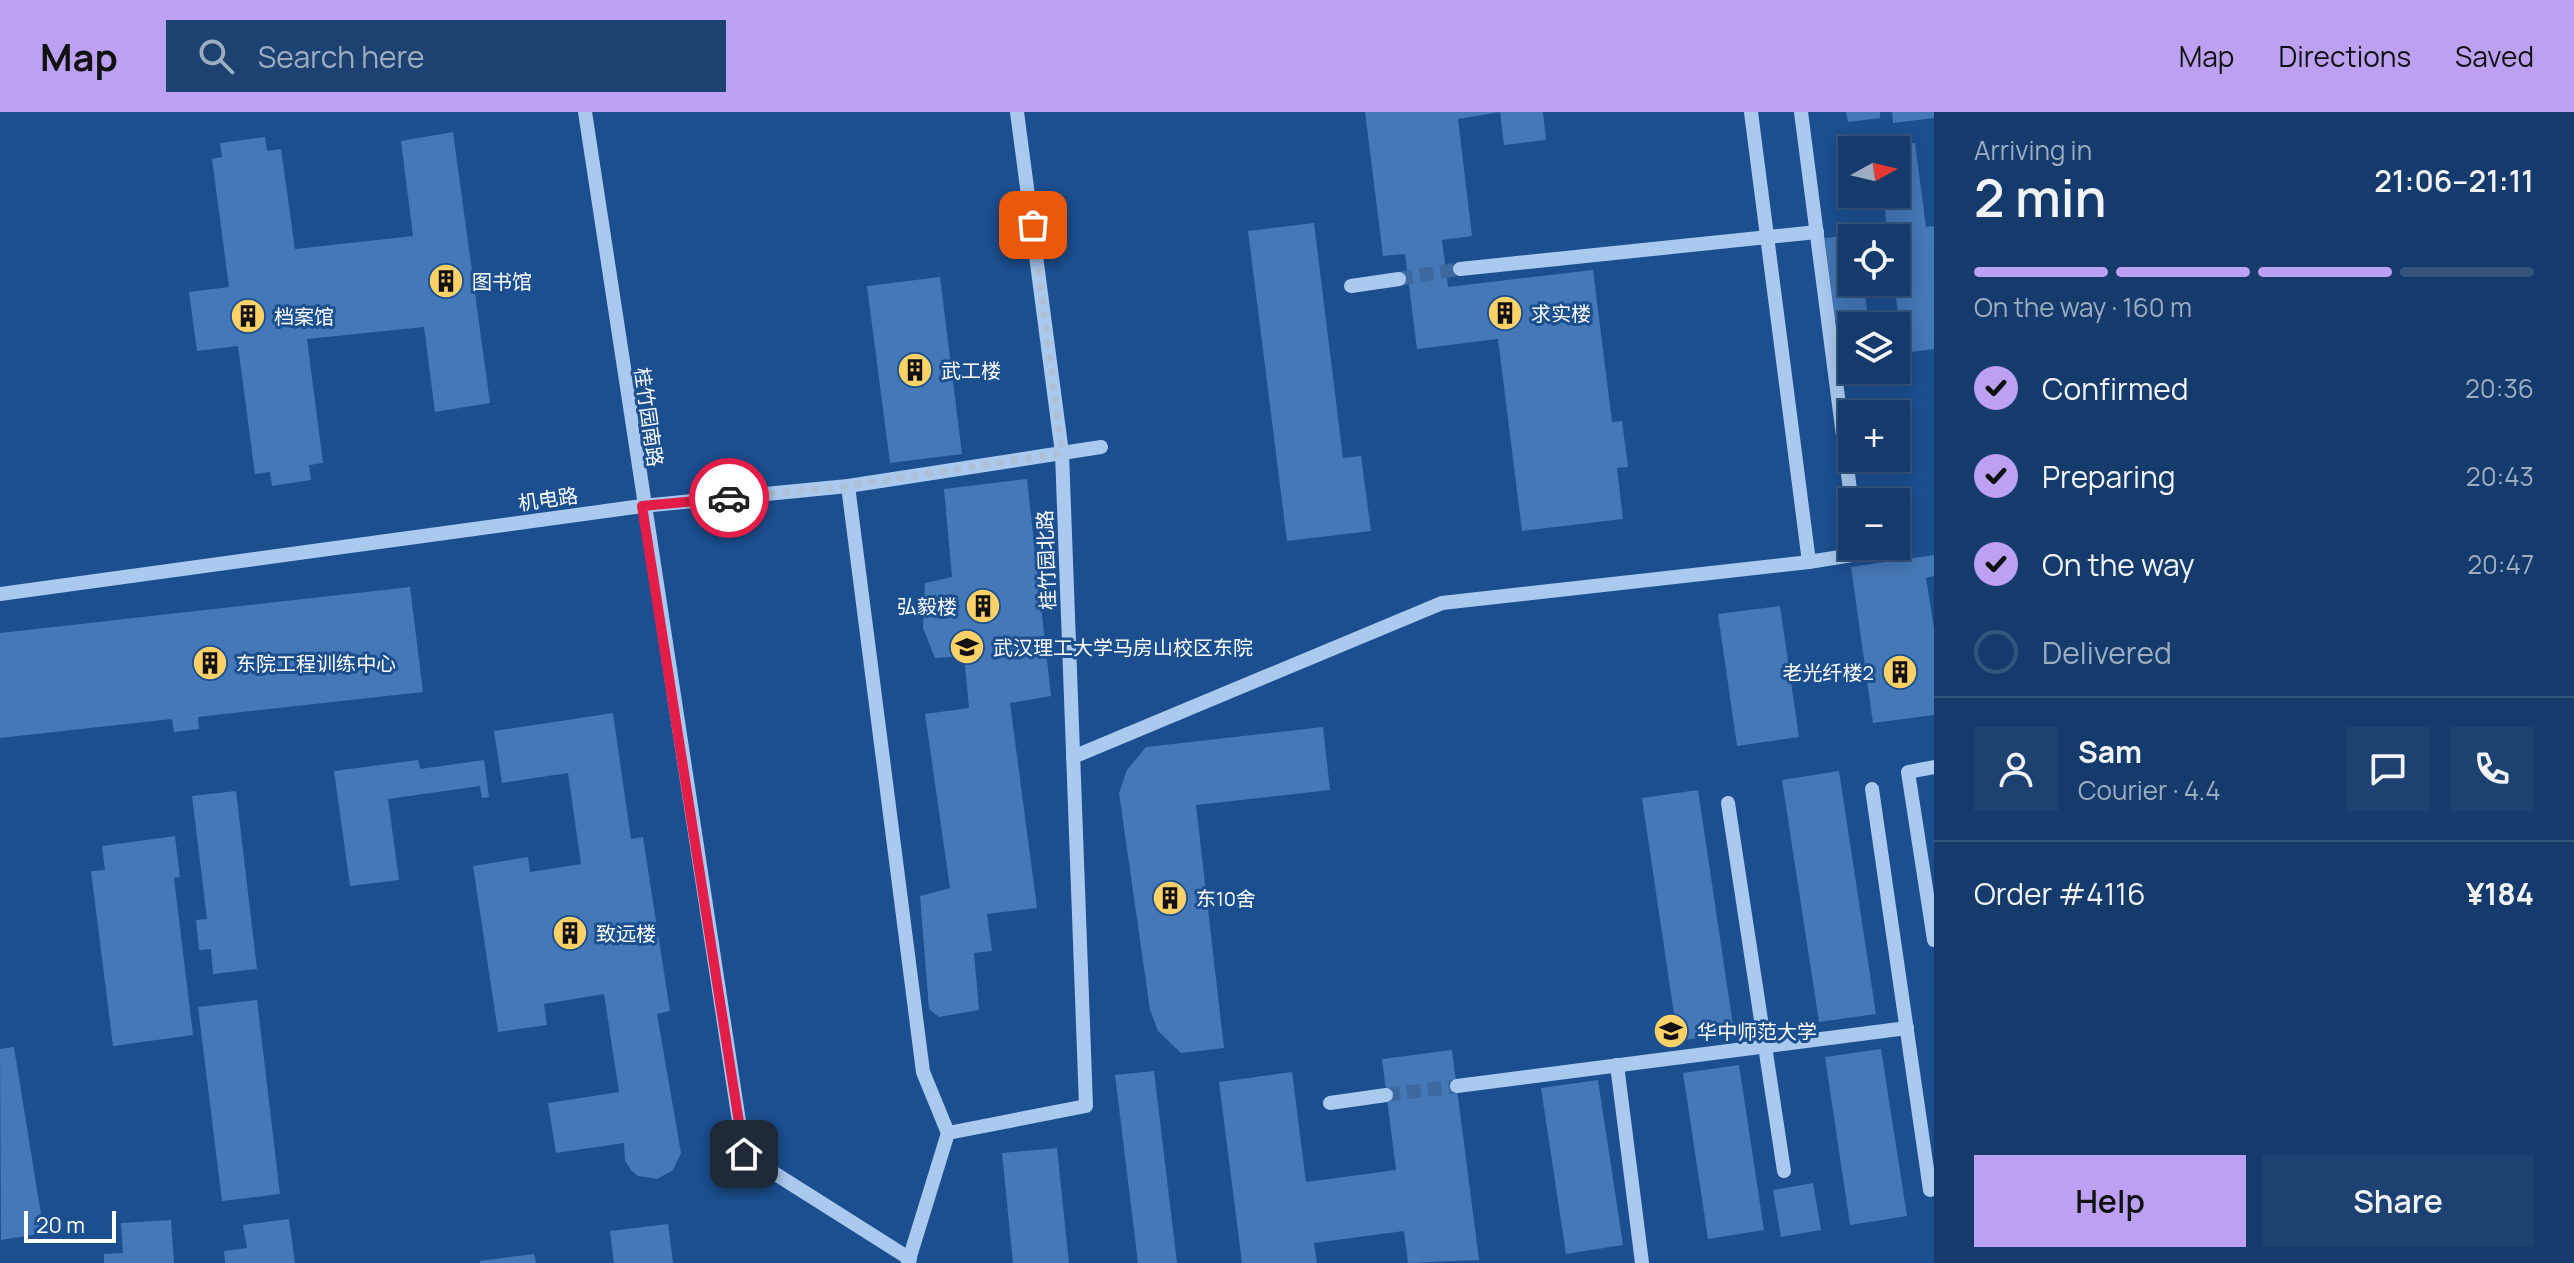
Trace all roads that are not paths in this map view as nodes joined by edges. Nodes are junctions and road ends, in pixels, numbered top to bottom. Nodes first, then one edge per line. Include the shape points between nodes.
1 (585, 112) edge
2 (1017, 112) edge
3 (1751, 112) edge
4 (1801, 112) edge
5 (1817, 232) junction
6 (1768, 236) junction
7 (1460, 269) tunnel mouth
8 (1399, 279) tunnel mouth
9 (1351, 286) dead end
10 (1101, 447) dead end
11 (1062, 453) junction
12 (848, 486) junction
13 (1850, 488) edge
14 (642, 506) junction
15 (1838, 557) edge
16 (1809, 562) junction
17 (0, 594) edge
18 (1073, 757) junction
19 (1934, 767) edge
20 (1872, 789) dead end
21 (1728, 803) dead end
22 (1934, 940) edge
23 (1907, 1028) junction
24 (1765, 1046) junction
25 (1617, 1065) junction
26 (1457, 1086) tunnel mouth
27 (1386, 1095) tunnel mouth
28 (1330, 1103) dead end
29 (948, 1133) junction
30 (1784, 1171) dead end
31 (1930, 1190) dead end
32 (909, 1261) edge
33 (1642, 1263) edge

1 - 14 street, 桂竹园南路
2 - 11 street, 桂竹园北路
3 - 6 street
4 - 5 street
5 - 6 street
5 - 13 street
6 - 7 street
6 - 16 street
8 - 9 street
10 - 11 street, 机电路
11 - 12 street, 机电路
11 - 18 street, 桂竹园北路
12 - 14 street, 机电路
12 - 29 street via 923,1072
14 - 17 street, 机电路
14 - 32 street, 桂竹园南路 via 744,1154
15 - 16 street
16 - 18 street via 1442,603
18 - 29 street, 桂竹园北路 via 1086,1106
19 - 22 street via 1908,772
20 - 23 street
21 - 24 street
23 - 24 street
23 - 31 street
24 - 25 street
24 - 30 street
25 - 26 street
25 - 33 street
27 - 28 street
29 - 32 street

